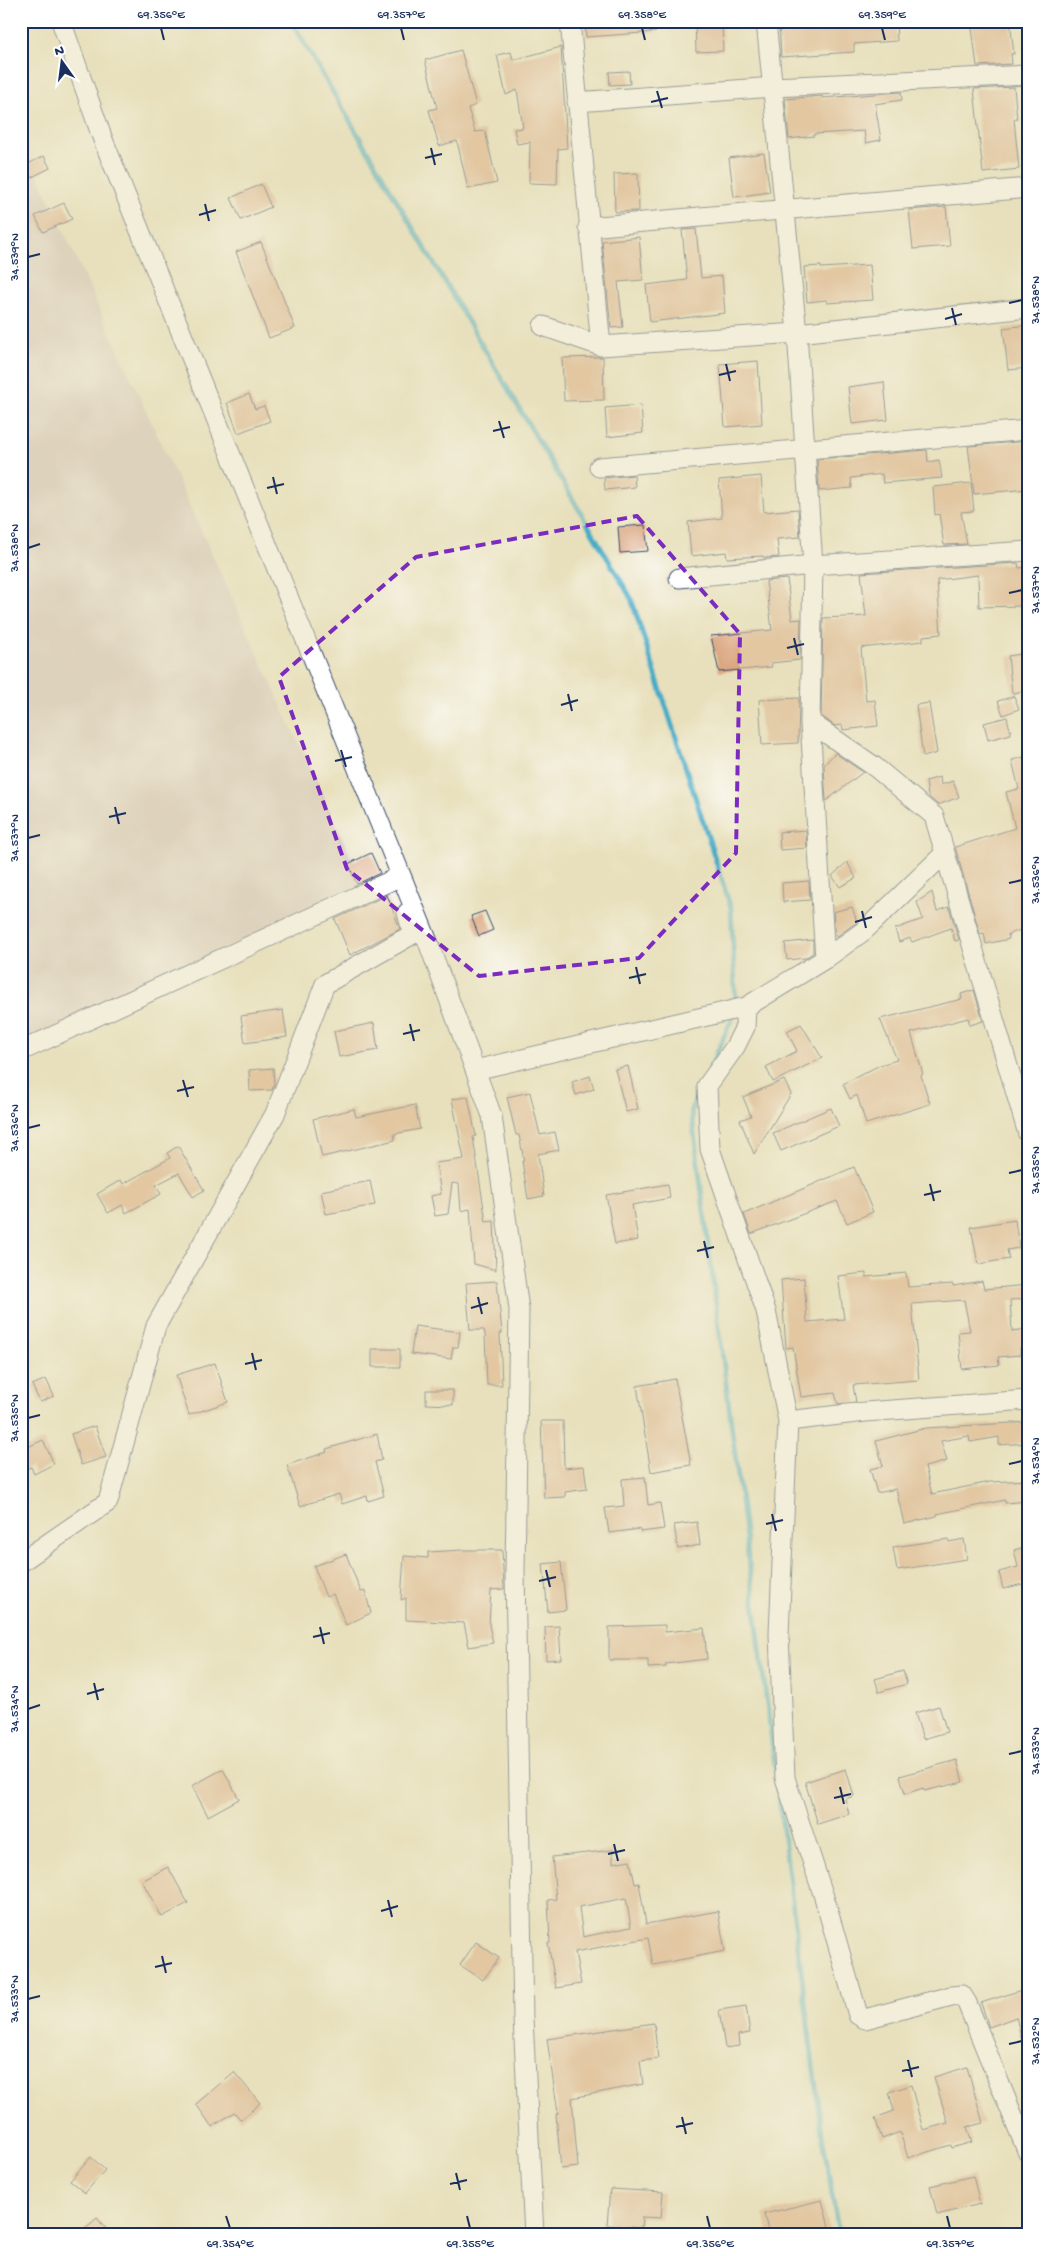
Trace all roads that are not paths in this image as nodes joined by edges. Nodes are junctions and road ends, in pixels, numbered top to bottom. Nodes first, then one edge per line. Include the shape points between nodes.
1 (61, 21) edge
2 (570, 21) edge
3 (766, 21) edge
4 (1028, 75) edge
5 (773, 87) junction
6 (577, 102) junction
7 (1028, 188) edge
8 (786, 210) junction
9 (588, 228) junction
10 (1028, 308) edge
11 (543, 326) dead end
12 (797, 333) junction
13 (600, 346) junction
14 (1028, 430) edge
15 (804, 451) junction
16 (600, 467) dead end
17 (1028, 551) edge
18 (813, 565) junction
19 (679, 578) dead end
20 (810, 722) junction
21 (945, 853) junction
22 (399, 877) junction
23 (825, 959) junction
24 (746, 1007) junction
25 (21, 1051) edge
26 (475, 1070) junction
27 (1028, 1134) edge
28 (1028, 1400) edge
29 (788, 1421) junction
30 (21, 1562) edge
31 (1028, 2153) edge
32 (534, 2235) edge

1 - 22 street via 102,137
2 - 6 street
3 - 5 street
4 - 5 street
5 - 6 street
5 - 8 street
6 - 9 street
7 - 8 street
8 - 9 street
8 - 12 street
9 - 13 street
10 - 12 street
11 - 13 street
12 - 13 street
12 - 15 street
14 - 15 street
15 - 16 street
15 - 18 street
17 - 18 street
18 - 19 street
18 - 20 street
20 - 21 street via 875,767 934,816
20 - 23 street
21 - 23 street via 865,930
21 - 27 street
22 - 25 street
22 - 26 street
22 - 30 street via 413,934 325,984 275,1114 156,1326 108,1502
23 - 24 street
24 - 26 street
24 - 29 street via 745,1027 707,1086 710,1149 766,1311
26 - 32 street via 492,1116 519,1309 516,1592 523,2018
28 - 29 street
29 - 31 street via 780,1634 785,1778 824,1896 858,2015 865,2020 962,1995

